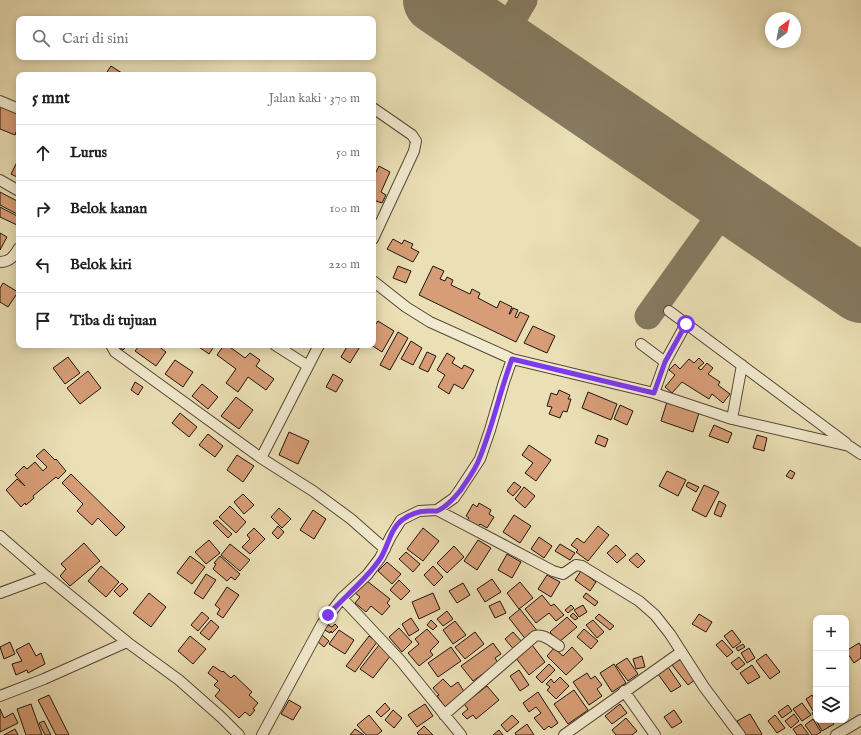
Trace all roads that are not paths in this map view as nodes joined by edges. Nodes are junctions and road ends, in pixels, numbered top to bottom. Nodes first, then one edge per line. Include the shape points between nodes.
1 (0, 101) edge
2 (16, 107) edge
3 (376, 110) edge
4 (0, 180) edge
5 (16, 189) edge
6 (376, 232) edge
7 (16, 252) edge
8 (0, 262) edge
9 (376, 283) edge
10 (669, 311) dead end
11 (686, 324) junction
12 (640, 344) dead end
13 (113, 348) edge
14 (280, 348) edge
15 (317, 348) edge
16 (512, 359) junction
17 (665, 362) junction
18 (742, 365) junction
19 (308, 366) junction
20 (654, 393) junction
21 (732, 420) junction
22 (849, 446) junction
23 (861, 454) edge
24 (261, 458) junction
25 (437, 510) junction
26 (0, 536) edge
27 (385, 549) junction
28 (46, 576) junction
29 (0, 593) edge
30 (342, 598) junction
31 (127, 642) junction
32 (559, 646) dead end
33 (681, 652) junction
34 (624, 691) junction
35 (0, 696) edge
36 (444, 715) junction
37 (861, 720) edge
38 (239, 735) edge
39 (262, 735) edge
40 (461, 735) edge
41 (564, 735) edge
42 (655, 735) edge
43 (740, 735) edge
44 (836, 735) edge

1 - 2 street
3 - 6 street via 412,135 416,141
4 - 5 street
7 - 8 street via 12,258
9 - 16 street via 430,322
10 - 11 street
11 - 17 street
11 - 18 street
12 - 17 street
13 - 24 street
14 - 19 street
15 - 19 street
16 - 20 street
16 - 25 street via 480,459 460,491
17 - 20 street
18 - 21 street
18 - 22 street
19 - 24 street
20 - 21 street
21 - 22 street
22 - 23 street
24 - 27 street via 351,519
25 - 27 street via 419,511 401,520
25 - 33 street via 553,571 563,574 576,565 588,569 639,601 655,615
26 - 28 street
27 - 30 street via 370,571
28 - 29 street
28 - 31 street
30 - 36 street via 400,660
30 - 39 street via 322,624
31 - 35 street via 50,677
31 - 38 street via 179,680
32 - 36 street via 543,636 535,636
33 - 34 street
33 - 43 street
34 - 41 street
34 - 42 street
36 - 40 street
37 - 44 street

